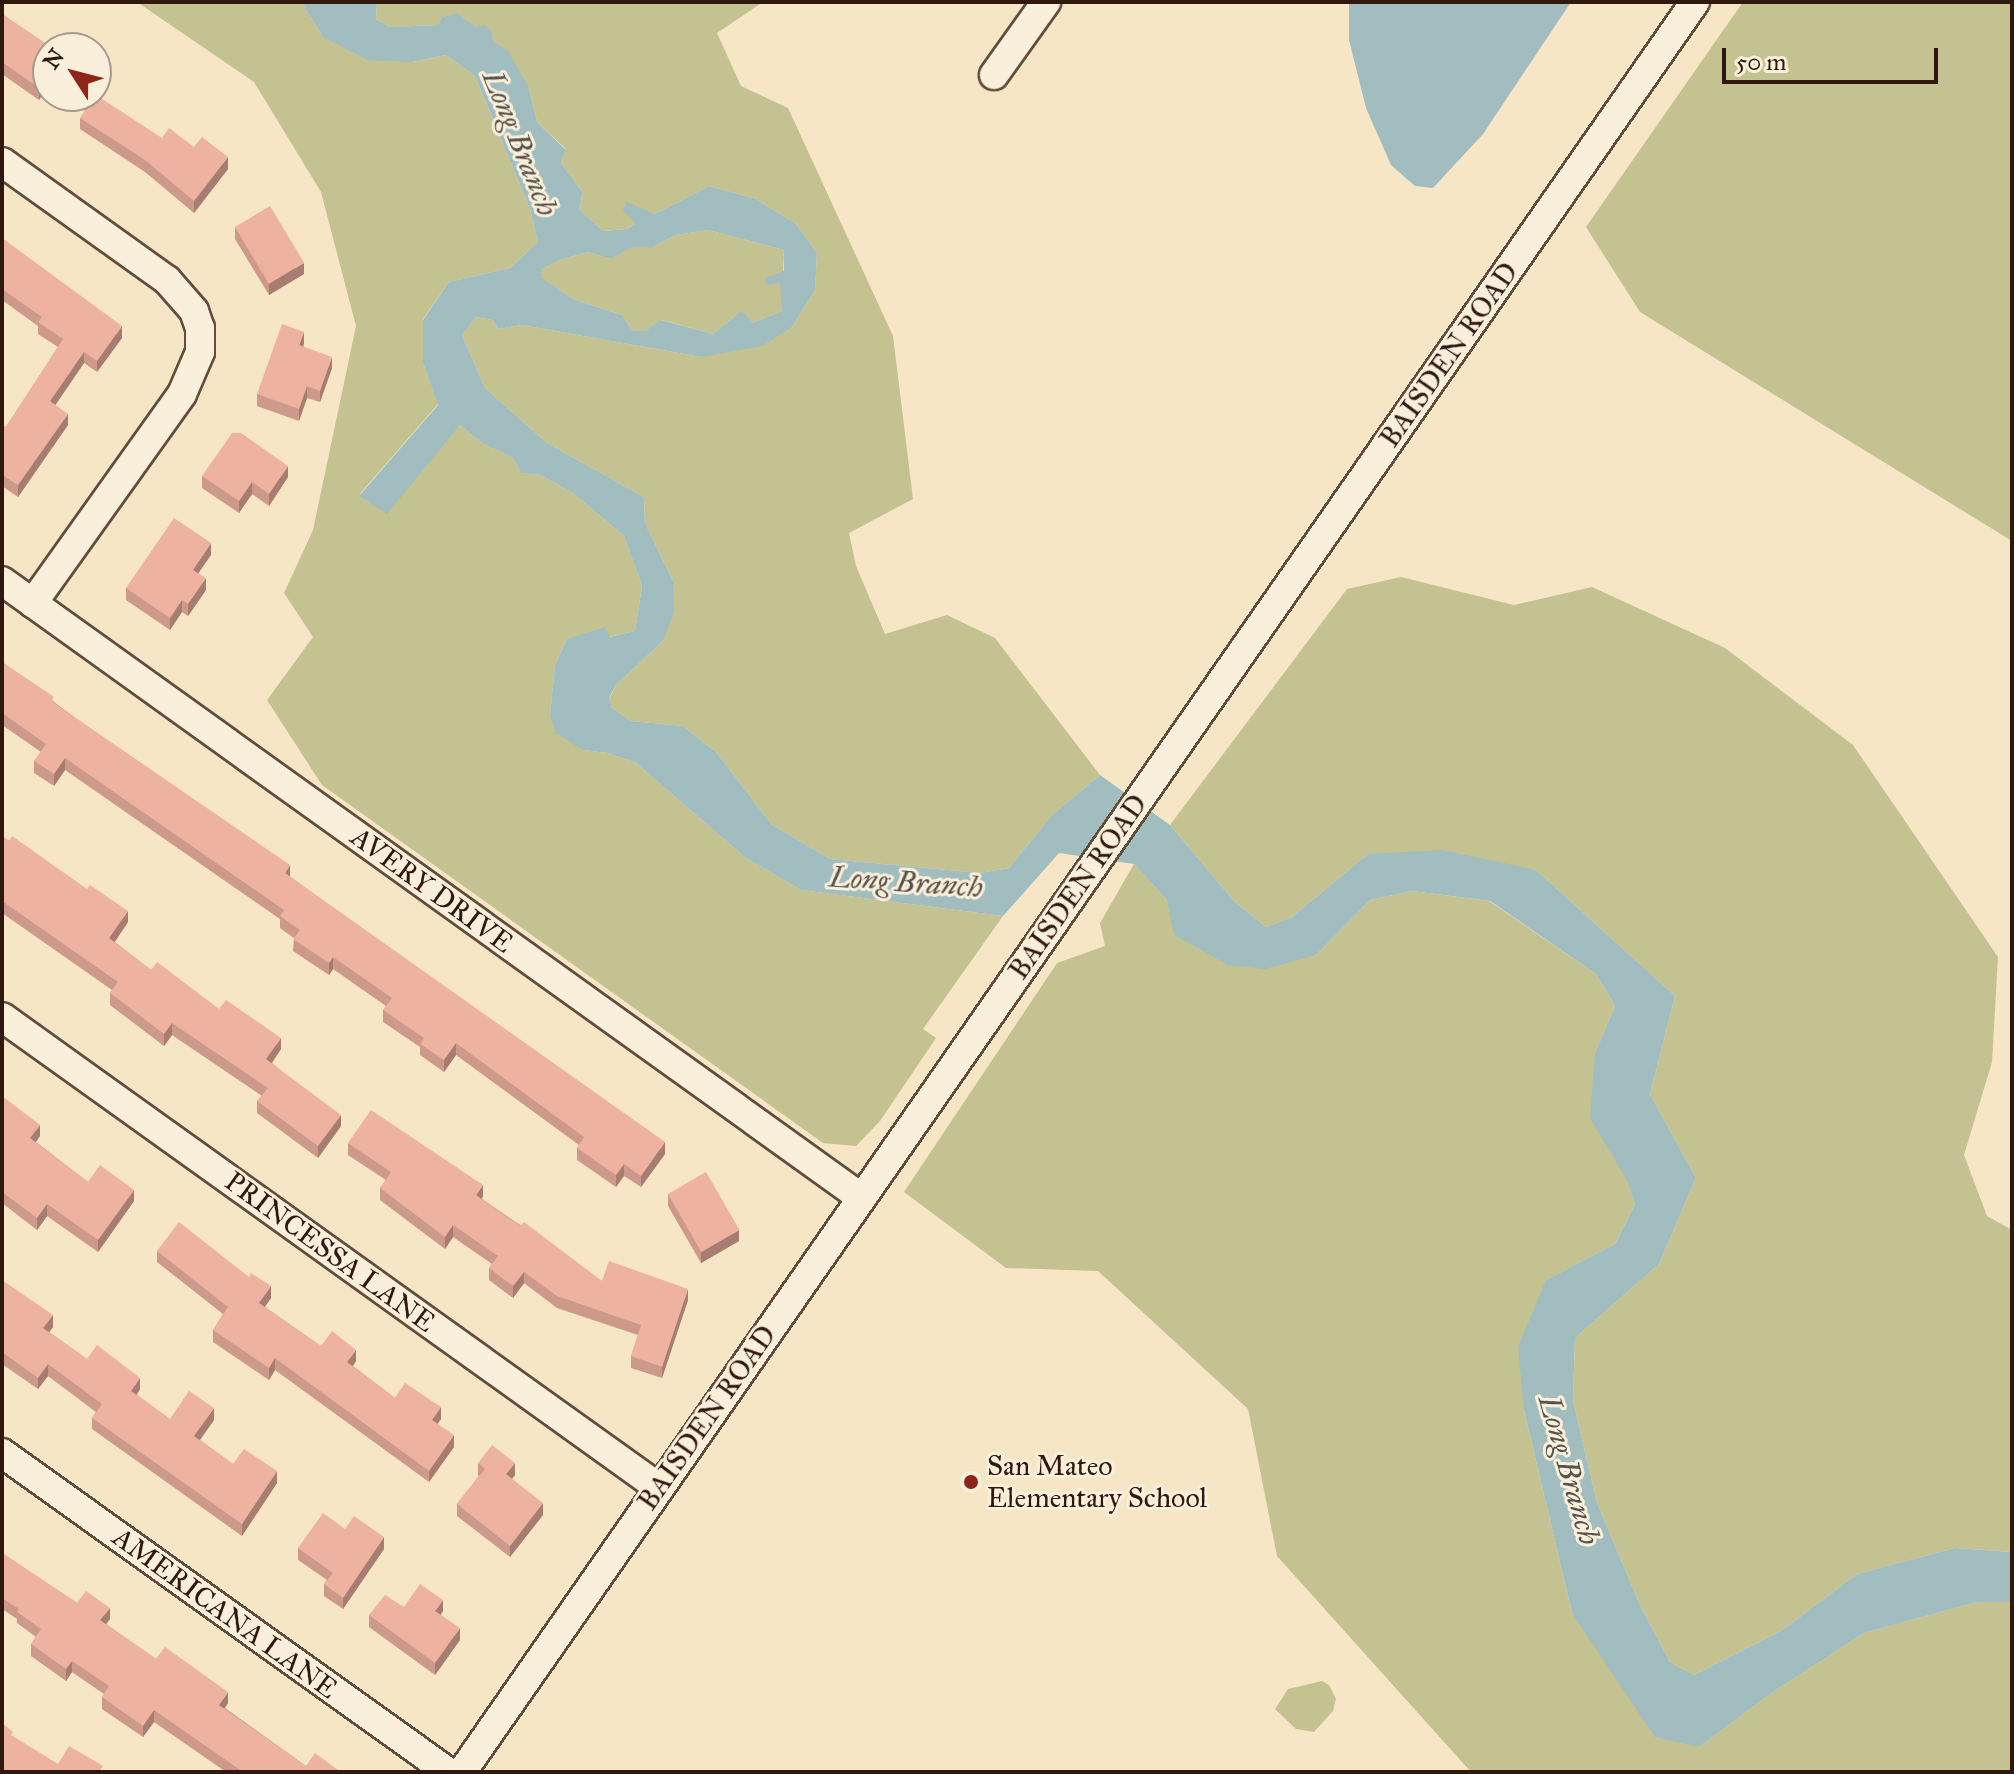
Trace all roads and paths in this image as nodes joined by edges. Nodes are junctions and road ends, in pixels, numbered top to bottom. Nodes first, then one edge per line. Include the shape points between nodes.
1 (1046, 2) edge
2 (1695, 2) edge
3 (994, 75) dead end
4 (2, 162) edge
5 (2, 581) edge
6 (33, 603) junction
7 (2, 1017) edge
8 (862, 1198) junction
9 (2, 1453) edge
10 (658, 1487) junction
11 (448, 1772) edge
12 (462, 1772) edge

1 - 3 street
2 - 8 street, BAISDEN ROAD
4 - 6 street via 167,280 194,311 200,328 200,352 182,394
5 - 6 street, AVERY DRIVE
6 - 8 street, AVERY DRIVE
7 - 10 street, PRINCESSA LANE
8 - 10 street, BAISDEN ROAD
9 - 11 street, AMERICANA LANE
10 - 12 street, BAISDEN ROAD

